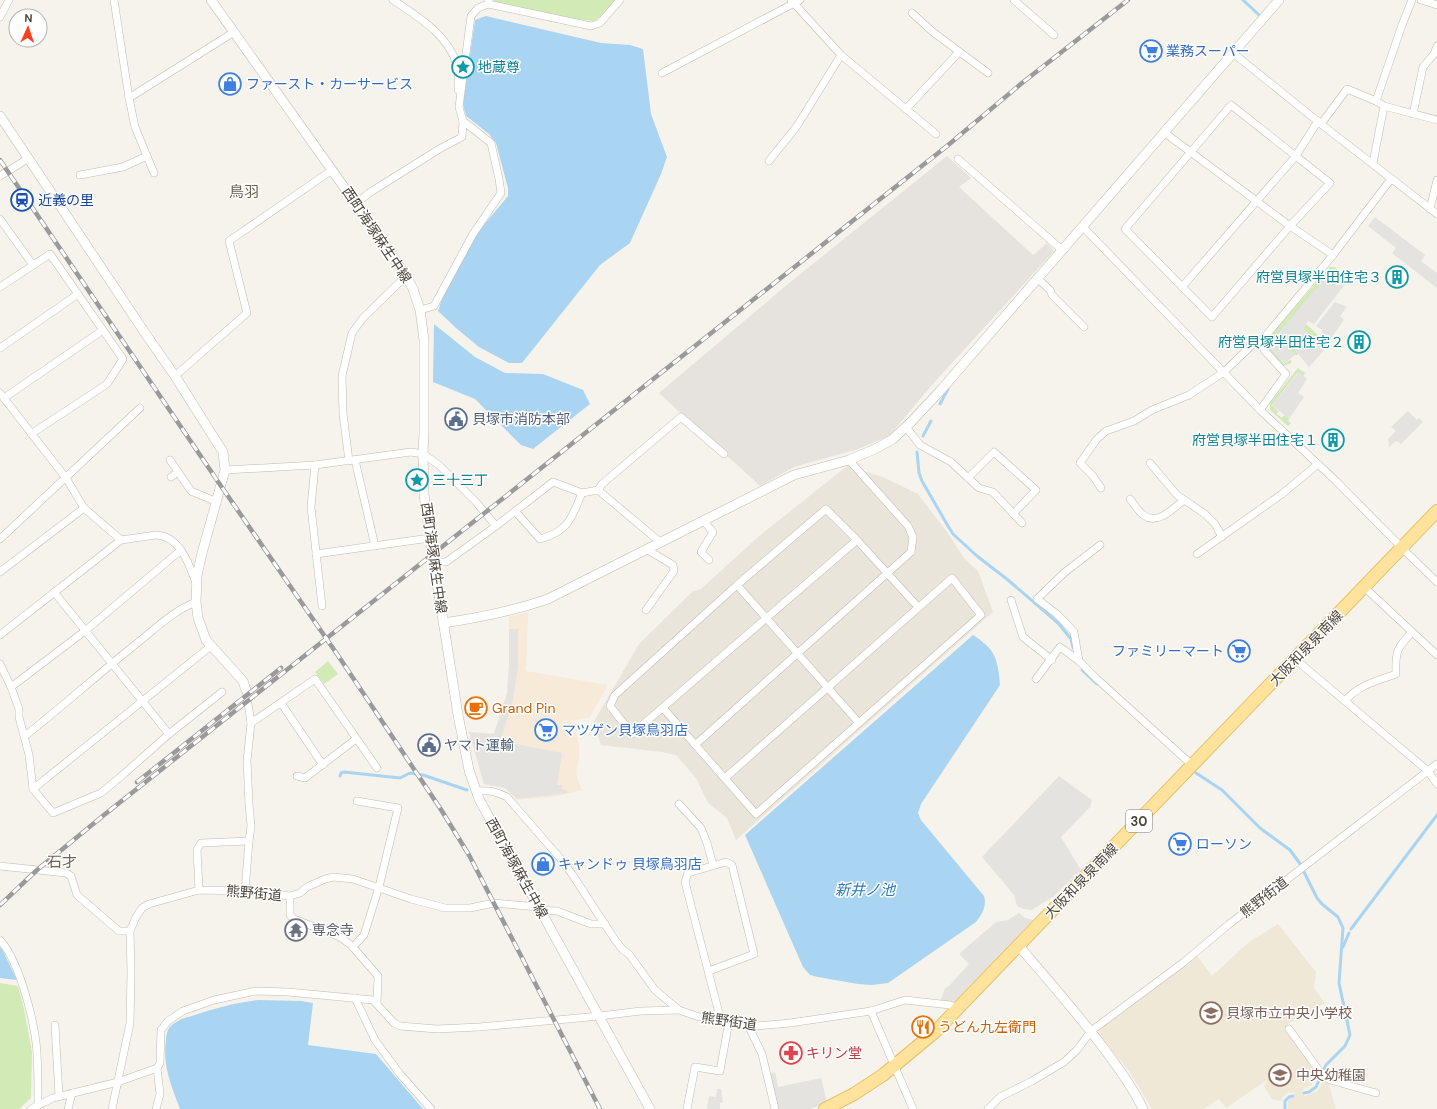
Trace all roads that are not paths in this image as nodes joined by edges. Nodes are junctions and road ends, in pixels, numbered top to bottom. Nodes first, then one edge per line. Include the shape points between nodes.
1 (9, 0) edge
2 (114, 0) edge
3 (211, 0) edge
4 (393, 0) edge
5 (620, 0) edge
6 (1014, 0) edge
7 (1279, 0) edge
8 (1412, 0) edge
9 (1421, 0) edge
10 (795, 1) edge
11 (489, 2) edge
12 (1437, 4) edge
13 (912, 13) dead end
14 (0, 17) edge
15 (234, 32) junction
16 (1054, 35) dead end
17 (1437, 46) edge
18 (959, 52) junction
19 (1233, 53) junction
20 (841, 55) junction
21 (662, 73) dead end
22 (988, 73) dead end
23 (129, 98) junction
24 (1376, 101) junction
25 (1384, 106) junction
26 (459, 107) junction
27 (906, 109) junction
28 (1413, 114) junction
29 (0, 116) edge
30 (1437, 120) edge
31 (463, 121) junction
32 (1319, 122) junction
33 (1165, 133) junction
34 (936, 134) dead end
35 (1191, 153) junction
36 (147, 156) junction
37 (1295, 157) junction
38 (29, 158) junction
39 (958, 159) dead end
40 (769, 161) dead end
41 (1373, 163) junction
42 (332, 170) junction
43 (154, 173) dead end
44 (80, 175) dead end
45 (0, 176) edge
46 (1391, 179) junction
47 (1437, 180) edge
48 (1256, 202) junction
49 (356, 204) junction
50 (1430, 209) junction
51 (1437, 214) edge
52 (0, 219) edge
53 (1082, 226) junction
54 (1290, 226) junction
55 (3, 230) edge
56 (1062, 250) junction
57 (1333, 255) junction
58 (32, 265) junction
59 (406, 276) junction
60 (1037, 278) junction
61 (0, 287) edge
62 (1182, 287) junction
63 (78, 294) junction
64 (420, 310) junction
65 (1084, 327) dead end
66 (103, 330) junction
67 (1263, 343) junction
68 (0, 348) edge
69 (1224, 372) junction
70 (175, 376) junction
71 (2, 395) edge
72 (140, 408) dead end
73 (1260, 410) junction
74 (906, 427) junction
75 (31, 434) junction
76 (423, 454) junction
77 (724, 454) dead end
78 (170, 460) dead end
79 (352, 460) junction
80 (849, 460) junction
81 (1150, 463) dead end
82 (1318, 464) junction
83 (315, 465) junction
84 (225, 470) junction
85 (178, 472) junction
86 (171, 477) dead end
87 (66, 478) junction
88 (968, 478) junction
89 (1102, 488) dead end
90 (598, 490) junction
91 (582, 493) junction
92 (1130, 499) dead end
93 (1184, 500) junction
94 (217, 502) junction
95 (84, 508) junction
96 (515, 511) junction
97 (1437, 511) edge
98 (1013, 514) junction
99 (703, 520) junction
100 (1022, 523) dead end
101 (496, 526) junction
102 (1222, 537) junction
103 (430, 538) junction
104 (0, 539) edge
105 (121, 540) junction
106 (857, 540) junction
107 (660, 542) junction
108 (1100, 545) dead end
109 (375, 546) junction
110 (1402, 548) junction
111 (646, 549) junction
112 (181, 550) junction
113 (316, 554) junction
114 (1196, 554) dead end
115 (709, 560) dead end
116 (434, 562) junction
117 (0, 572) edge
118 (887, 574) junction
119 (1437, 582) edge
120 (197, 584) junction
121 (737, 585) junction
122 (1364, 587) junction
123 (54, 592) junction
124 (1011, 600) dead end
125 (196, 602) junction
126 (322, 606) dead end
127 (918, 607) junction
128 (646, 610) dead end
129 (766, 618) junction
130 (443, 623) junction
131 (85, 631) junction
132 (1412, 632) junction
133 (0, 634) edge
134 (211, 646) junction
135 (798, 653) junction
136 (1437, 655) edge
137 (1295, 659) junction
138 (1052, 660) junction
139 (1080, 661) junction
140 (0, 664) edge
141 (111, 664) junction
142 (1036, 679) dead end
143 (11, 687) junction
144 (828, 688) junction
145 (246, 690) joint
146 (222, 692) dead end
147 (142, 701) junction
148 (1345, 701) junction
149 (281, 703) junction
150 (663, 708) junction
151 (251, 723) junction
152 (859, 723) junction
153 (168, 734) junction
154 (25, 736) junction
155 (356, 739) junction
156 (695, 745) junction
157 (1437, 764) edge
158 (323, 765) junction
159 (1192, 765) junction
160 (377, 768) dead end
161 (1428, 771) junction
162 (297, 776) dead end
163 (725, 778) junction
164 (1437, 784) edge
165 (33, 789) junction
166 (476, 791) junction
167 (357, 801) dead end
168 (679, 804) dead end
169 (249, 841) junction
170 (713, 865) junction
171 (0, 866) edge
172 (379, 888) junction
173 (200, 890) junction
174 (245, 891) junction
175 (290, 896) junction
176 (539, 909) junction
177 (605, 924) junction
178 (130, 931) junction
179 (0, 940) edge
180 (1019, 946) junction
181 (353, 947) junction
182 (709, 971) junction
183 (355, 998) junction
184 (377, 1003) junction
185 (958, 1008) junction
186 (679, 1010) junction
187 (871, 1011) junction
188 (600, 1016) junction
189 (720, 1017) junction
190 (729, 1021) junction
191 (748, 1025) junction
192 (55, 1026) dead end
193 (1289, 1029) dead end
194 (1091, 1031) junction
195 (895, 1066) junction
196 (158, 1068) junction
197 (118, 1082) junction
198 (72, 1093) junction
199 (1376, 1093) dead end
200 (59, 1096) junction
201 (34, 1107) edge
202 (68, 1109) edge
203 (112, 1109) edge
204 (156, 1109) edge
205 (431, 1109) edge
206 (650, 1109) edge
207 (687, 1109) edge
208 (775, 1109) edge
209 (825, 1109) edge
210 (913, 1109) edge
211 (988, 1109) edge
212 (1143, 1109) edge

1 - 14 street
2 - 23 street
3 - 15 street, 西町海塚麻生中線
4 - 26 street via 436,31 452,53 458,70
5 - 11 street via 600,23 591,26
6 - 16 street
7 - 19 street
8 - 24 street
9 - 12 street
10 - 20 street
10 - 21 street
11 - 26 street via 478,8 471,16
13 - 18 street
15 - 23 street
15 - 42 street, 西町海塚麻生中線
17 - 28 street via 1423,67
18 - 22 street
18 - 27 street
19 - 32 street
19 - 33 street
20 - 27 street
20 - 40 street via 797,126
23 - 36 street via 135,127
24 - 25 street
24 - 32 street via 1347,89
25 - 28 street
25 - 41 street
26 - 31 street
27 - 34 street
28 - 30 street
29 - 38 street
31 - 49 street via 462,137 369,193
31 - 64 street via 491,143 501,193 473,234 434,306
32 - 37 street
32 - 41 street
33 - 35 street
33 - 53 street
35 - 37 street via 1231,105
35 - 48 street
35 - 62 street via 1125,229
36 - 43 street
36 - 44 street via 123,167
37 - 48 street
37 - 54 street via 1330,183
38 - 45 street
38 - 70 street
39 - 56 street
41 - 46 street
42 - 49 street, 西町海塚麻生中線
42 - 70 street via 229,241 247,313
46 - 50 street
46 - 57 street
47 - 50 street
48 - 54 street
48 - 62 street
49 - 59 street, 西町海塚麻生中線
50 - 51 street
52 - 55 street
53 - 56 street
53 - 69 street
54 - 57 street
54 - 62 street via 1212,317
55 - 58 street
56 - 60 street
57 - 67 street via 1263,339
58 - 61 street
58 - 63 street via 50,254
59 - 64 street, 西町海塚麻生中線
59 - 79 street via 363,318 352,333 342,376 343,414
60 - 65 street
60 - 74 street
63 - 66 street
63 - 68 street
64 - 76 street, 西町海塚麻生中線 via 424,340
66 - 71 street
66 - 75 street via 123,359 106,384
67 - 69 street via 1253,344
67 - 73 street via 1264,350 1286,374
69 - 73 street
69 - 89 street via 1189,395 1106,431 1097,439 1080,463
70 - 84 street via 223,452
71 - 75 street
72 - 87 street
73 - 82 street
74 - 80 street via 893,439
74 - 88 street via 920,445 951,462
75 - 87 street
76 - 79 street via 411,452
76 - 101 street via 439,465
76 - 103 street, 西町海塚麻生中線 via 424,494
77 - 90 street via 681,417
78 - 85 street
79 - 83 street
79 - 109 street
80 - 99 street via 794,475
80 - 118 street via 908,526 913,537 911,552
81 - 93 street
82 - 102 street via 1282,494
82 - 110 street
83 - 84 street
83 - 113 street via 311,507
84 - 94 street
85 - 86 street
85 - 94 street via 191,491
87 - 95 street
87 - 104 street
88 - 98 street via 979,488 993,492
88 - 98 street via 994,452 1036,490
90 - 91 street
90 - 107 street
91 - 96 street via 553,482
91 - 96 street via 570,522 553,535 540,539
92 - 93 street via 1145,516 1153,518 1166,515
93 - 102 street via 1205,514 1215,524
94 - 120 street via 201,557
95 - 105 street
95 - 117 street
96 - 101 street
97 - 110 main road, 大阪和泉泉南線 / 30
98 - 100 street
99 - 107 street
99 - 115 street via 713,532 701,552
101 - 116 street via 446,562
102 - 114 street
103 - 109 street
103 - 116 street, 西町海塚麻生中線
105 - 112 street via 160,535 170,539
105 - 123 street
106 - 118 street
106 - 121 street via 826,509
106 - 129 street
107 - 111 street
108 - 139 street via 1064,573 1037,600 1058,615 1074,632
109 - 113 street
110 - 119 street
110 - 122 main road, 大阪和泉泉南線 / 30
111 - 128 street via 673,565 674,571
111 - 130 street via 548,599 489,616
112 - 120 street
112 - 131 street
113 - 126 street
116 - 130 street, 西町海塚麻生中線
118 - 127 street
118 - 135 street
120 - 125 street
121 - 129 street
121 - 150 street via 615,695 610,706 632,734
122 - 132 street
122 - 137 main road, 大阪和泉泉南線 / 30
123 - 131 street
123 - 133 street
124 - 138 street via 1023,637
125 - 134 street via 198,618 206,640
125 - 141 street via 180,609
127 - 144 street
127 - 152 street via 952,578 981,615
129 - 135 street
129 - 150 street
130 - 166 street, 西町海塚麻生中線 via 464,748
131 - 141 street
131 - 143 street
132 - 136 street
132 - 148 street via 1397,651 1396,674 1362,687
134 - 145 street via 243,681
134 - 147 street
135 - 144 street
135 - 156 street
137 - 148 street
137 - 159 main road, 大阪和泉泉南線 / 30
138 - 139 street via 1060,647
138 - 142 street
139 - 159 street
140 - 143 street
141 - 147 street
141 - 154 street
143 - 154 street
144 - 152 street
144 - 163 street
145 - 151 street
146 - 153 street
147 - 153 street
147 - 165 street
148 - 161 street
149 - 151 street
149 - 155 street via 315,679
149 - 158 street
150 - 156 street
151 - 169 street via 247,762 251,826
152 - 163 street via 756,814
153 - 165 street via 101,793 75,805 54,813
154 - 165 street
155 - 158 street
155 - 160 street
156 - 163 street
157 - 161 street, 熊野街道
158 - 162 street via 305,778
159 - 180 main road, 大阪和泉泉南線 / 30
161 - 164 street
161 - 194 street, 熊野街道 via 1228,925 1184,962
166 - 176 street, 西町海塚麻生中線
166 - 177 street via 488,790 507,797 560,858
167 - 172 street via 398,808
168 - 170 street via 701,828
169 - 173 street via 201,843 197,850
169 - 174 street
170 - 182 street via 688,873 685,882
170 - 182 street via 726,862 732,866 754,954
171 - 178 street via 66,873 71,876 77,895 119,931
172 - 175 street, 熊野街道 via 352,878 333,878 325,879
172 - 176 street, 熊野街道 via 445,908 470,908 494,903
172 - 181 street via 364,935
173 - 174 street, 熊野街道
173 - 178 street, 熊野街道 via 142,908
174 - 175 street, 熊野街道
175 - 181 street via 290,915 294,919 340,937
176 - 177 street, 熊野街道 via 557,911 591,924
176 - 188 street, 西町海塚麻生中線
177 - 186 street, 熊野街道 via 655,990
178 - 197 street, 熊野街道 via 130,1023
179 - 201 street via 7,948 19,974 30,1009 37,1052
180 - 185 main road, 大阪和泉泉南線 / 30
180 - 194 street
181 - 184 street via 378,976
182 - 189 street
183 - 184 street via 374,1000
183 - 196 street via 256,991 214,1000 182,1011 161,1030
183 - 205 street via 375,1040 400,1074
184 - 188 street via 394,1023 400,1026 437,1029
185 - 187 street, 熊野街道 via 904,1000
185 - 195 main road, 大阪和泉泉南線 / 30 via 936,1031
186 - 188 street
186 - 189 street, 熊野街道 via 699,1017
187 - 191 street, 熊野街道 via 790,1023
187 - 195 street
188 - 206 street, 西町海塚麻生中線
189 - 190 street, 熊野街道
190 - 191 street, 熊野街道
190 - 207 street via 720,1071 695,1067
191 - 208 street via 762,1054
192 - 200 street
193 - 199 street via 1321,1073 1330,1080
194 - 211 street, 熊野街道 via 1064,1062 1000,1097
194 - 212 street via 1121,1071
195 - 209 main road, 大阪和泉泉南線 / 30
195 - 210 street
196 - 197 street
196 - 204 street via 160,1094
197 - 198 street
197 - 203 street, 熊野街道
198 - 200 street
198 - 202 street
200 - 201 street

